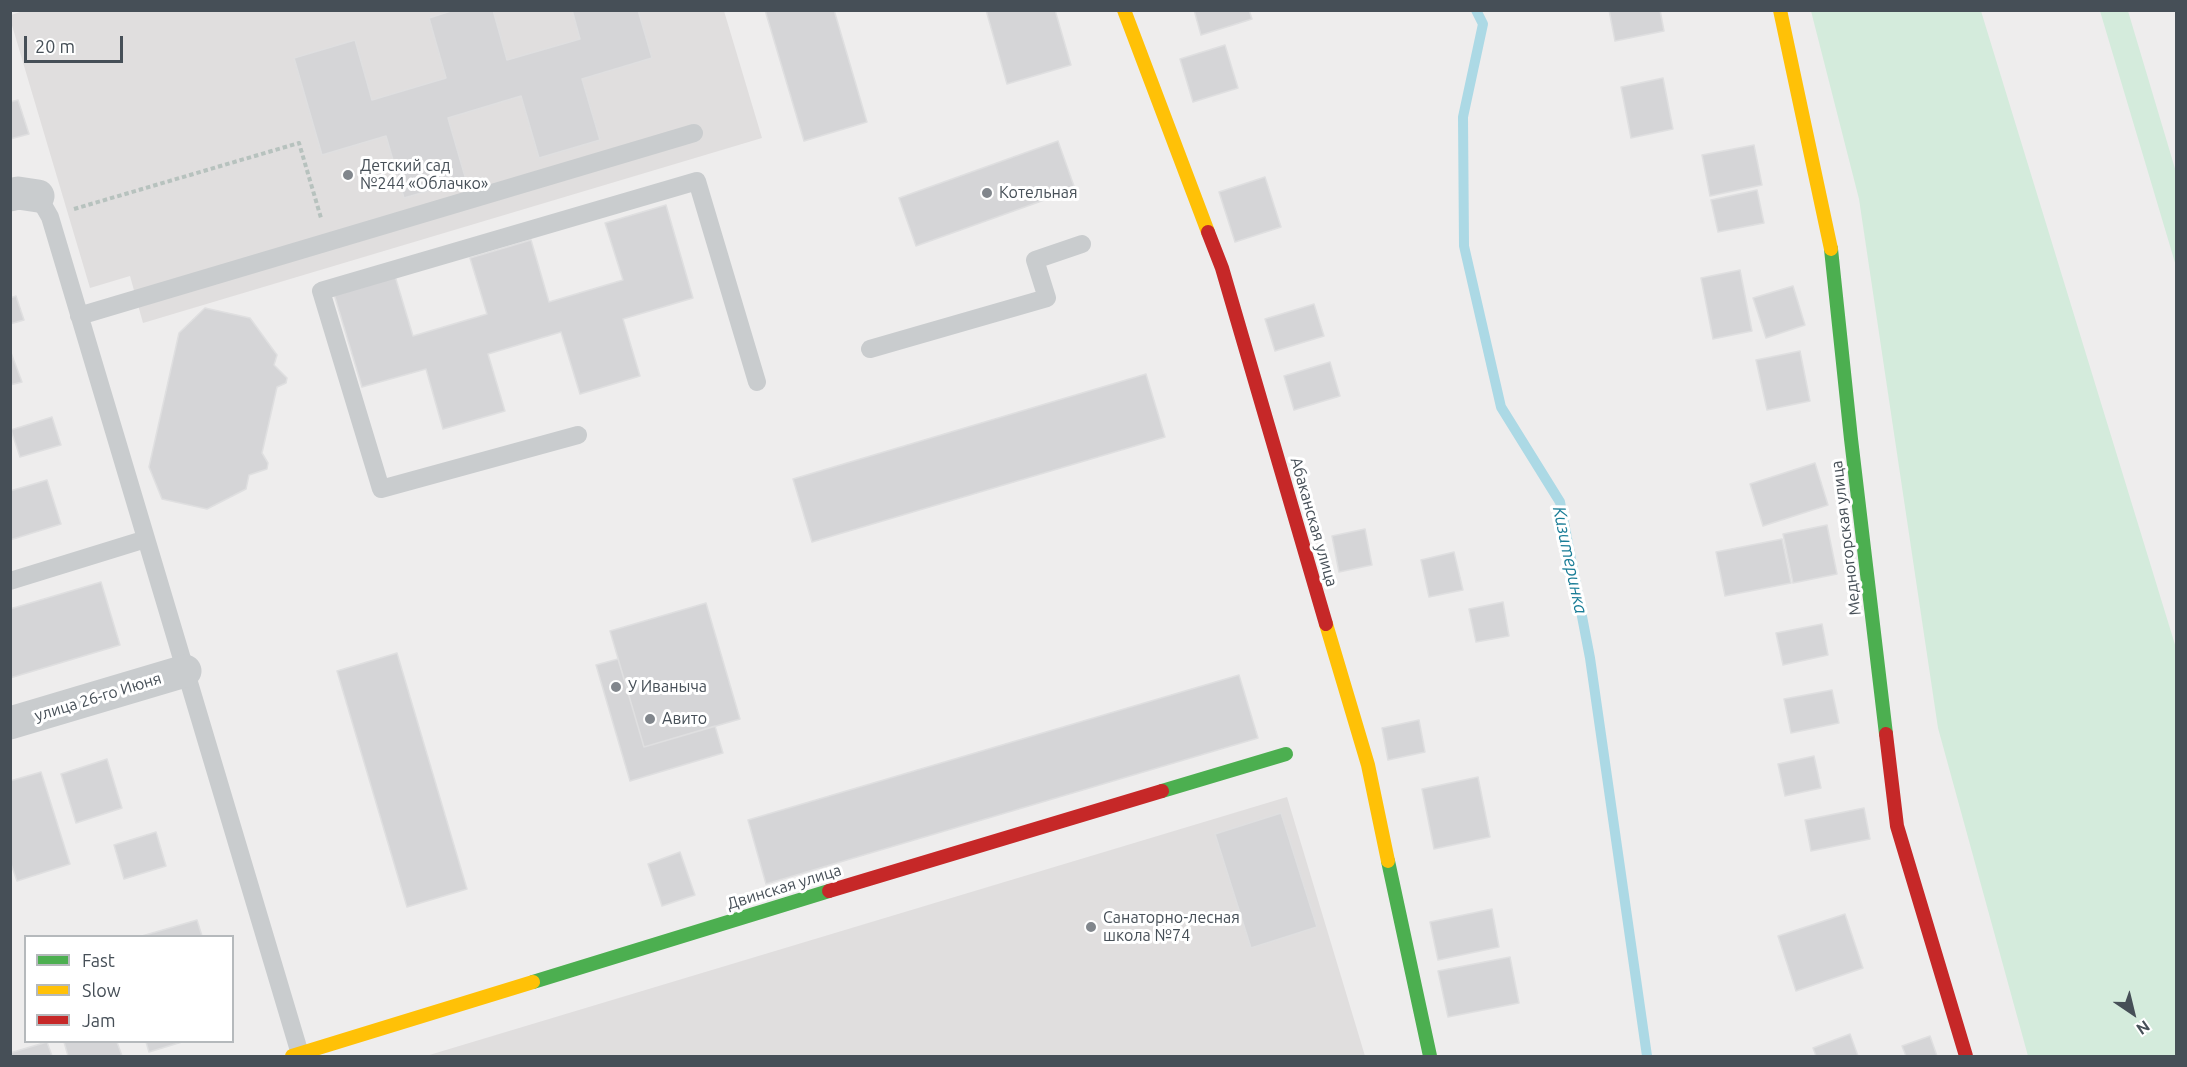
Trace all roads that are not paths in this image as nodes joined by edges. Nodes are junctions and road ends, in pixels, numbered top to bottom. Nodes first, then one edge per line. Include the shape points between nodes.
1 (1124, 10) edge
2 (1780, 10) edge
3 (694, 133) dead end
4 (33, 203) edge
5 (1082, 244) dead end
6 (80, 316) junction
7 (870, 349) dead end
8 (757, 382) dead end
9 (578, 435) dead end
10 (146, 539) junction
11 (10, 581) edge
12 (185, 670) junction
13 (10, 723) edge
14 (1286, 754) dead end
15 (296, 1055) edge
16 (1430, 1056) edge
17 (1966, 1056) edge

1 - 16 street, Абаканская улица via 1222,268 1353,712 1368,765
2 - 17 street, Медногорская улица via 1831,249 1897,826
3 - 6 lane
4 - 6 lane
5 - 7 lane via 1035,260 1047,298
6 - 10 lane
8 - 9 lane via 697,181 321,291 381,489
10 - 11 lane
10 - 12 lane
12 - 13 street, улица 26-го Июня
12 - 15 lane
14 - 15 street, Двинская улица

